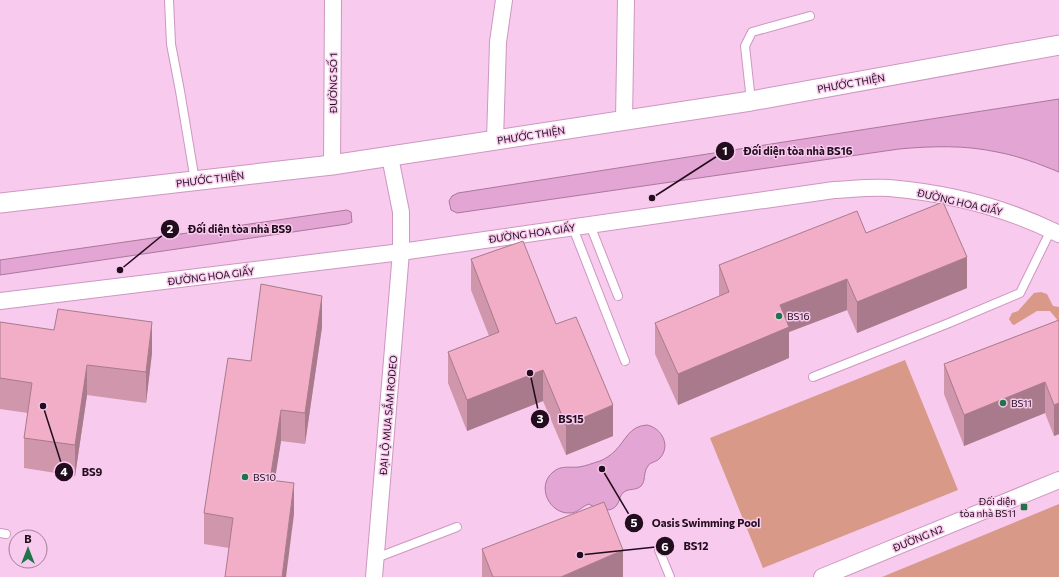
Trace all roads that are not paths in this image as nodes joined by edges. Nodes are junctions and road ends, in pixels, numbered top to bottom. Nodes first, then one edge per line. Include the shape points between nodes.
1 (169, 0) edge
2 (333, 0) edge
3 (504, 0) edge
4 (628, 1) edge
5 (810, 16) dead end
6 (1059, 45) edge
7 (751, 101) junction
8 (624, 120) junction
9 (495, 140) junction
10 (390, 157) junction
11 (332, 165) junction
12 (195, 181) junction
13 (0, 203) edge
14 (590, 225) junction
15 (572, 228) junction
16 (1055, 232) edge
17 (400, 252) junction
18 (618, 296) dead end
19 (0, 302) edge
20 (625, 361) dead end
21 (812, 377) dead end
22 (1059, 480) edge
23 (457, 527) dead end
24 (660, 550) dead end
25 (376, 558) junction
26 (374, 577) edge
27 (670, 577) edge
28 (822, 577) edge

1 - 12 lane via 171,44
2 - 11 street, ĐƯỜNG SỐ 1
3 - 9 street via 498,42
4 - 8 street
5 - 7 lane via 752,32 745,46
6 - 7 street, PHƯỚC THIỆN
7 - 8 street, PHƯỚC THIỆN
8 - 9 street, PHƯỚC THIỆN
9 - 10 street, PHƯỚC THIỆN
10 - 11 street, PHƯỚC THIỆN
10 - 17 street, ĐẠI LỘ MUA SẮM RODEO via 401,212
11 - 12 street, PHƯỚC THIỆN
12 - 13 street, PHƯỚC THIỆN
14 - 15 street, ĐƯỜNG HOA GIẤY
14 - 16 street, ĐƯỜNG HOA GIẤY via 834,190 887,188 965,201 1023,218
14 - 18 lane
15 - 17 street, ĐƯỜNG HOA GIẤY
15 - 20 lane
16 - 21 lane via 1020,293
17 - 19 street, ĐƯỜNG HOA GIẤY
17 - 25 street, ĐẠI LỘ MUA SẮM RODEO
22 - 28 street, ĐƯỜNG N2
23 - 25 lane
24 - 27 lane
25 - 26 street, ĐẠI LỘ MUA SẮM RODEO

